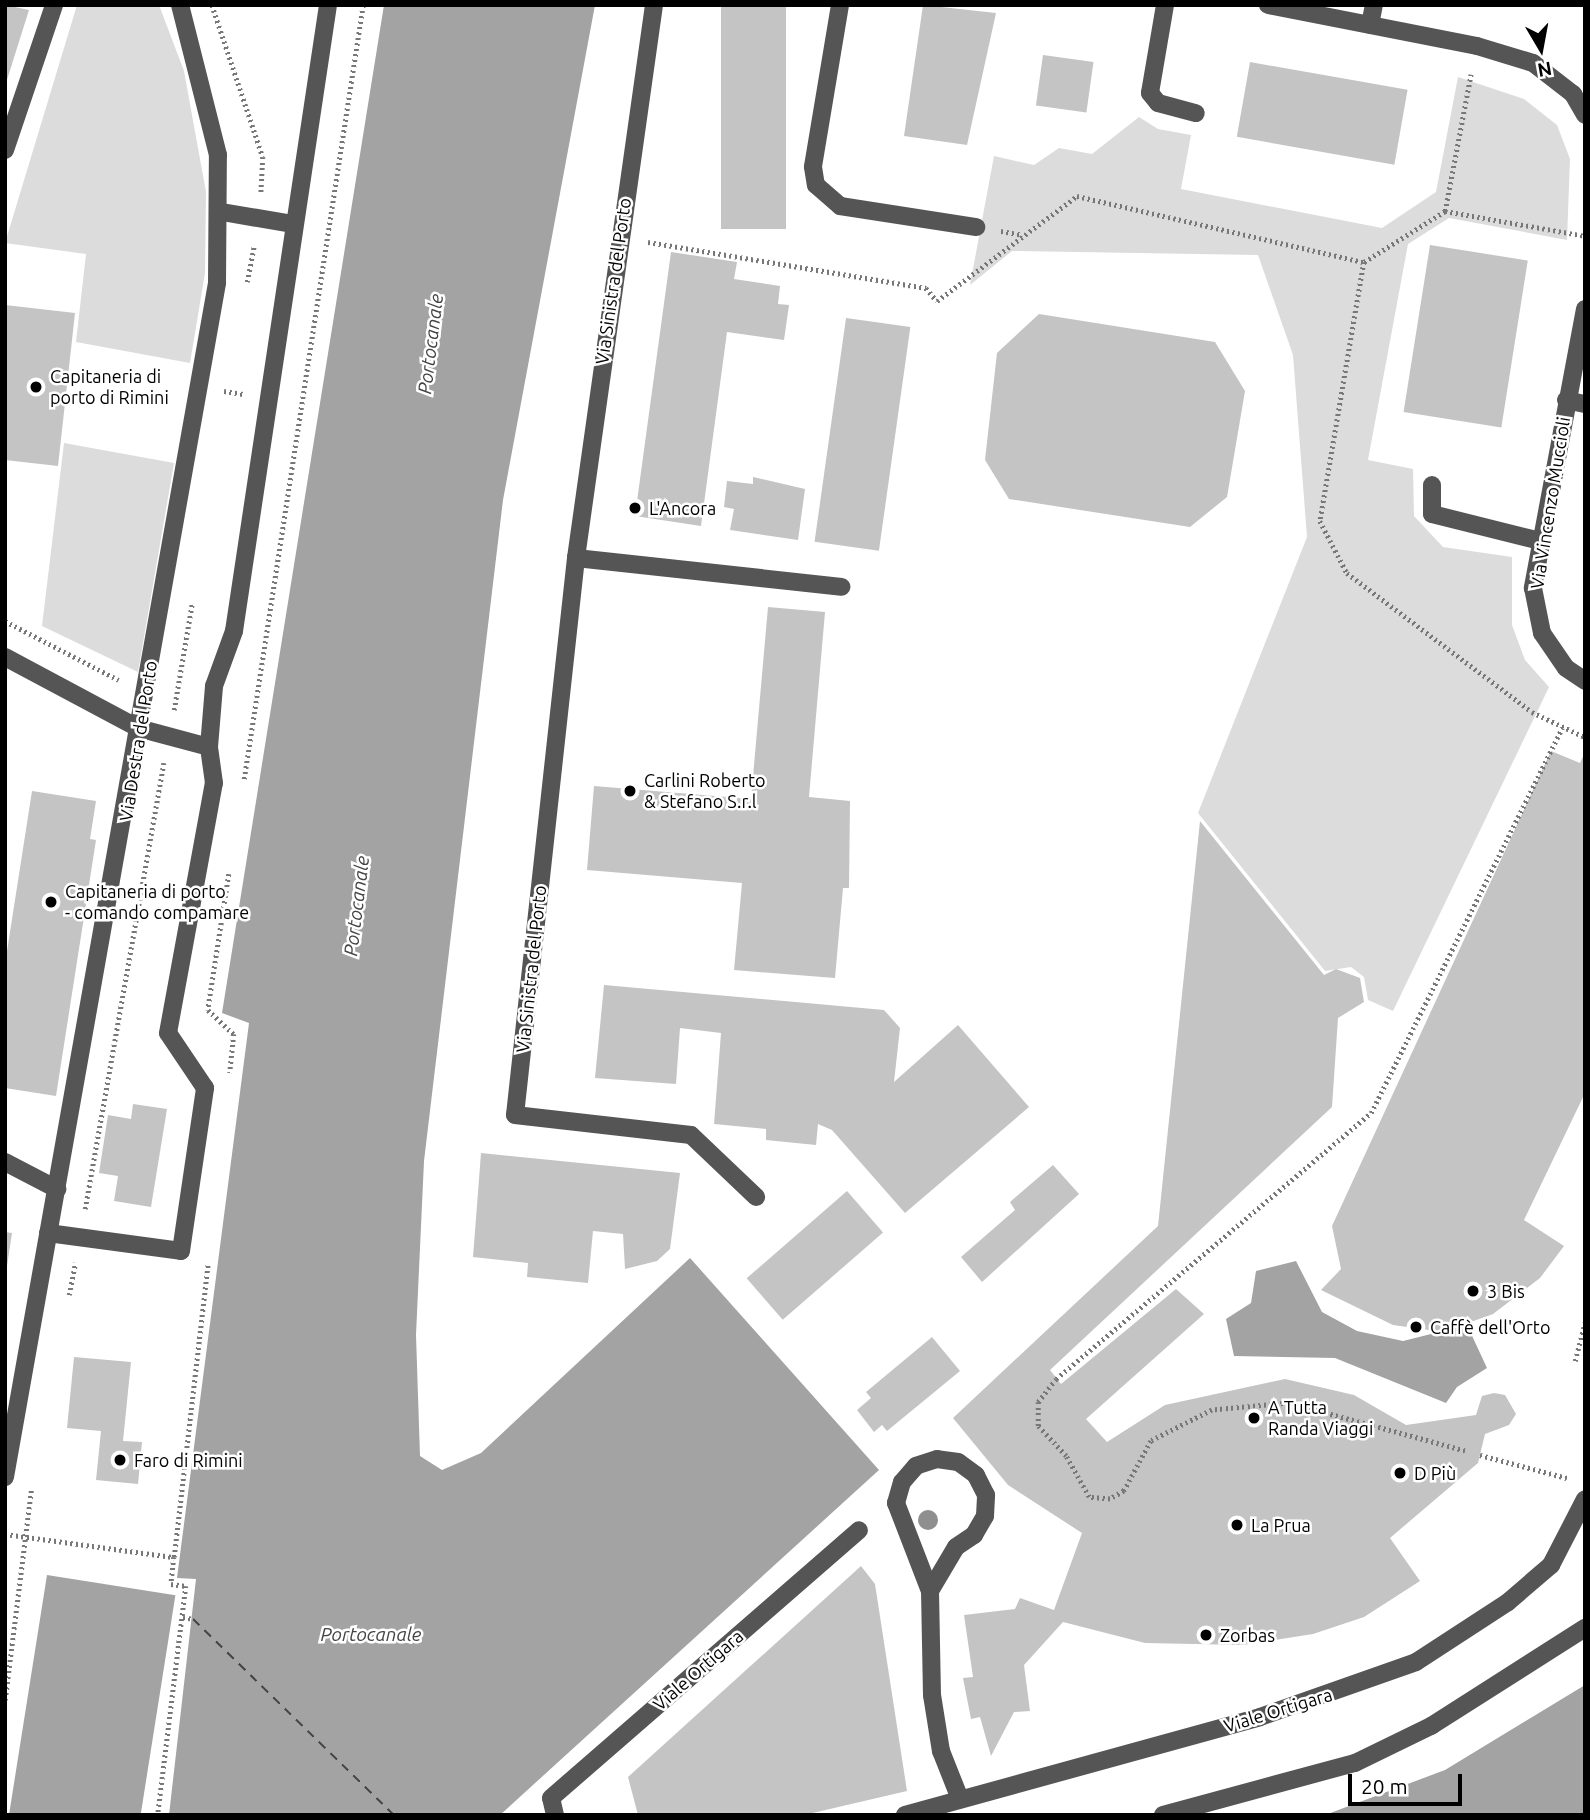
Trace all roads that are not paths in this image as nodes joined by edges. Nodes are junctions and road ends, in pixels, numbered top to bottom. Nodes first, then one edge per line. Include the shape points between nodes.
1 (54, 5) edge
2 (180, 5) edge
3 (328, 5) edge
4 (654, 5) edge
5 (839, 5) edge
6 (1165, 5) edge
7 (1268, 5) edge
8 (1374, 5) edge
9 (1370, 25) junction
10 (1196, 113) dead end
11 (1585, 115) edge
12 (5, 150) edge
13 (222, 212) junction
14 (292, 224) junction
15 (976, 226) dead end
16 (1585, 309) edge
17 (1566, 400) junction
18 (1585, 404) edge
19 (1432, 485) dead end
20 (1541, 541) junction
21 (576, 558) junction
22 (841, 587) dead end
23 (5, 657) edge
24 (1585, 681) edge
25 (138, 728) junction
26 (209, 747) junction
27 (5, 1162) edge
28 (57, 1189) junction
29 (756, 1197) dead end
30 (48, 1233) junction
31 (5, 1477) edge
32 (1585, 1499) edge
33 (859, 1530) dead end
34 (930, 1591) junction
35 (1585, 1628) edge
36 (960, 1799) junction
37 (555, 1815) edge
38 (905, 1815) edge
39 (1163, 1815) edge

1 - 12 street
2 - 13 street, Via Destra del Porto via 218,155
3 - 14 street
4 - 21 street, Via Sinistra del Porto
5 - 15 street via 813,167 816,185 840,206
6 - 10 street via 1150,93 1158,103
7 - 9 street
8 - 9 street
9 - 11 street via 1476,46 1533,63 1573,94
13 - 14 street
13 - 25 street, Via Destra del Porto via 217,283
14 - 26 street via 234,631 214,686
16 - 17 street, Via Vincenzo Muccioli
17 - 18 street
17 - 20 street, Via Vincenzo Muccioli
19 - 20 street via 1432,514
20 - 24 street, Via Vincenzo Muccioli via 1533,587 1542,633 1566,668
21 - 22 street
21 - 29 street, Via Sinistra del Porto via 515,1115 691,1135
23 - 25 street
25 - 26 street
25 - 28 street, Via Destra del Porto
26 - 30 street via 214,783 168,1033 205,1088 181,1251
27 - 28 street
28 - 30 street, Via Destra del Porto
30 - 31 street, Via Destra del Porto
32 - 36 street, Viale Ortigara via 1550,1565 1508,1602 1416,1662 1261,1717
33 - 37 street, Viale Ortigara via 551,1798
34 - 34 street via 956,1547 974,1535 985,1516 986,1495 976,1475 958,1462 937,1459 916,1466 902,1482 896,1503
34 - 36 street via 932,1695 941,1751
35 - 39 street via 1431,1726 1355,1763
36 - 38 street, Viale Ortigara

